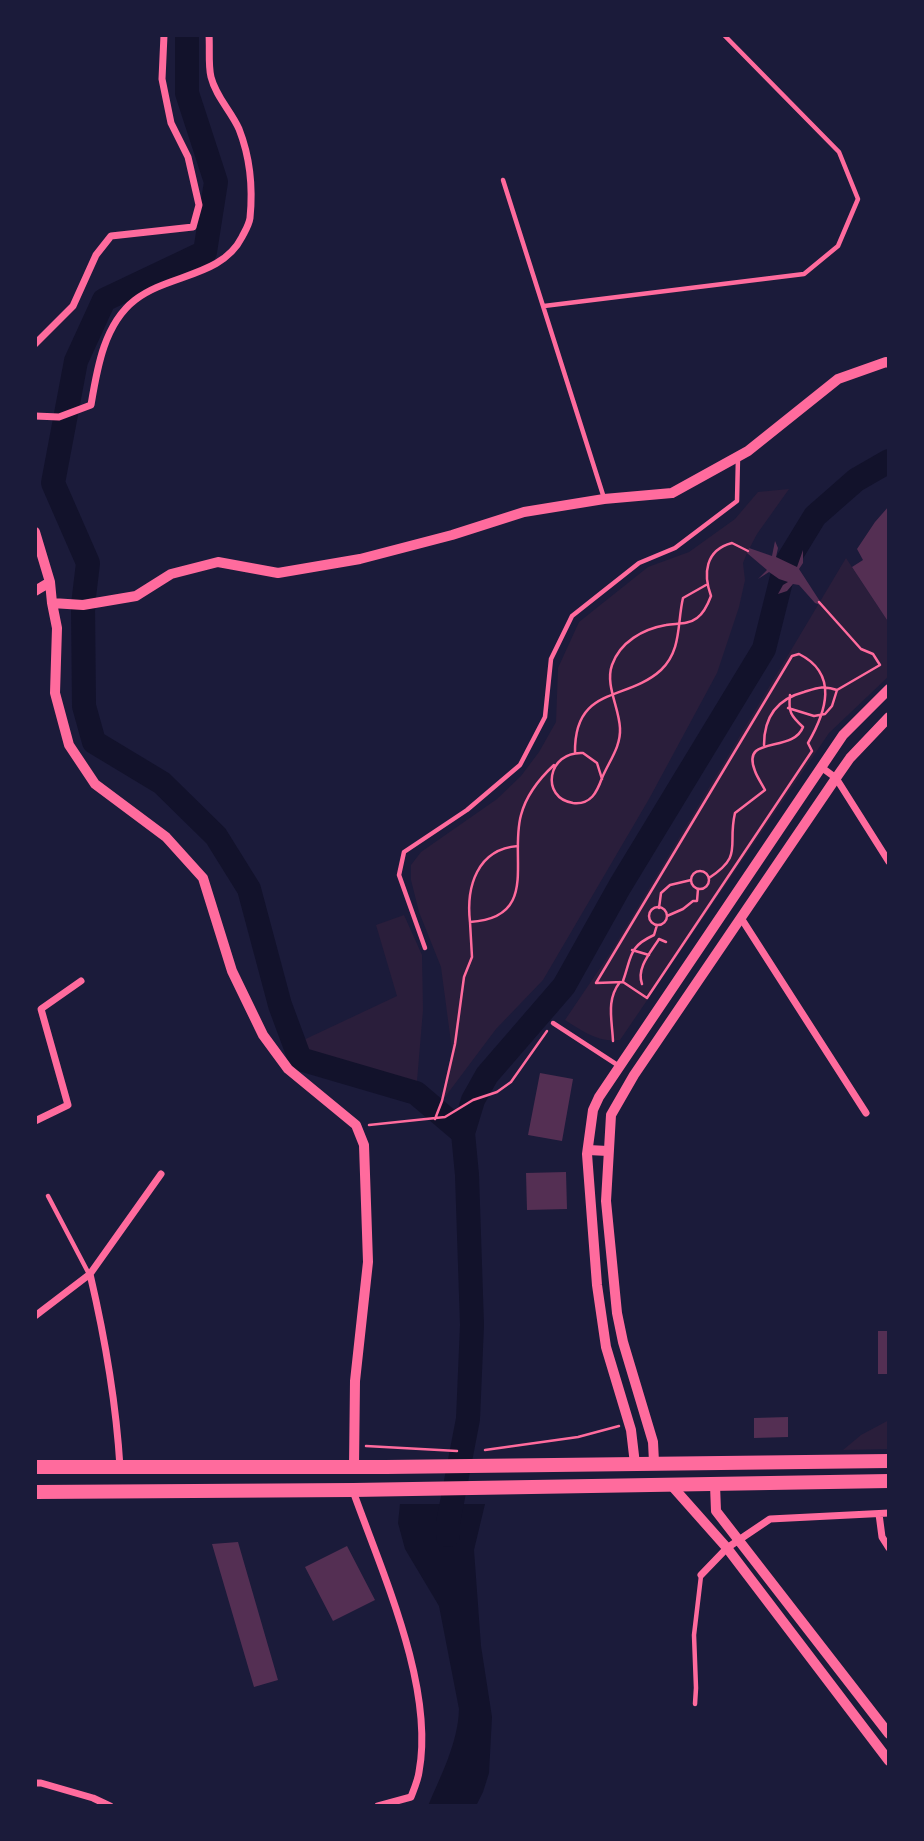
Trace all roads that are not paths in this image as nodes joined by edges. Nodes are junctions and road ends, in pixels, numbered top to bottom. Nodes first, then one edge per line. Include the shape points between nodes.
1 (164, 35) edge
2 (209, 35) edge
3 (724, 35) edge
4 (503, 180) dead end
5 (544, 306) junction
6 (35, 344) edge
7 (889, 363) edge
8 (35, 416) edge
9 (738, 457) junction
10 (604, 499) junction
11 (35, 532) edge
12 (50, 582) junction
13 (35, 591) edge
14 (51, 603) junction
15 (889, 689) edge
16 (889, 717) edge
17 (821, 767) junction
18 (836, 778) junction
19 (889, 862) edge
20 (741, 918) junction
21 (425, 948) dead end
22 (81, 981) dead end
23 (553, 1023) road end
24 (620, 1067) junction
25 (634, 1075) junction
26 (866, 1113) dead end
27 (35, 1121) edge
28 (588, 1150) junction
29 (608, 1151) junction
30 (162, 1174) dead end
31 (48, 1196) dead end
32 (90, 1274) junction
33 (35, 1316) edge
34 (889, 1461) edge
35 (654, 1462) junction
36 (635, 1464) junction
37 (120, 1466) junction
38 (354, 1466) junction
39 (35, 1468) edge
40 (889, 1481) edge
41 (715, 1485) junction
42 (672, 1486) junction
43 (352, 1490) junction
44 (39, 1492) edge
45 (889, 1513) edge
46 (879, 1514) junction
47 (739, 1539) junction
48 (727, 1548) junction
49 (889, 1548) edge
50 (701, 1575) joint
51 (695, 1704) dead end
52 (889, 1734) edge
53 (889, 1761) edge
54 (35, 1783) edge
55 (110, 1806) edge
56 (378, 1806) edge

1 - 6 street via 162,79 171,123 188,157 199,205 193,227 111,236 96,255 73,306
2 - 8 street via 211,78 238,128 251,178 250,221 236,249 210,268 164,283 134,300 115,323 98,360 91,405 59,417
3 - 5 lane via 839,152 858,199 838,246 804,274
4 - 5 lane
5 - 10 lane
7 - 9 street via 838,379
9 - 10 street via 672,493
9 - 21 lane via 737,501 675,548 639,563 572,616 551,659 545,717 520,765 467,810 404,852 399,875
10 - 14 street via 524,512 360,559 278,573 219,562 171,574 136,596 83,605
11 - 12 street
12 - 13 street
12 - 14 street
14 - 38 street via 57,628 55,693 69,745 95,784 166,837 203,878 232,971 263,1035 288,1069 356,1125 365,1145 368,1262 355,1381
15 - 17 main road via 843,736
16 - 18 main road
17 - 18 street
17 - 24 main road
18 - 19 street
18 - 20 main road
20 - 25 main road
20 - 26 street
22 - 27 street via 41,1009 68,1105
23 - 24 lane
24 - 25 street
24 - 28 main road via 593,1110
25 - 29 main road via 611,1115
28 - 29 street
28 - 36 main road via 606,1347 629,1424
29 - 35 main road via 606,1201 617,1313 653,1442
30 - 32 street
31 - 32 lane
32 - 33 street
32 - 37 street via 117,1414
34 - 35 highway
35 - 36 highway
36 - 38 highway
37 - 38 highway
37 - 39 highway
40 - 41 highway
41 - 42 highway
41 - 47 street via 716,1511
42 - 43 highway
42 - 48 street
43 - 44 highway
43 - 56 street via 403,1629 419,1692 421,1758 411,1797
45 - 46 street
46 - 47 street via 770,1519
46 - 49 street via 882,1537
47 - 48 street
47 - 52 street
48 - 50 street
48 - 53 street
50 - 51 lane via 694,1635
54 - 55 street

